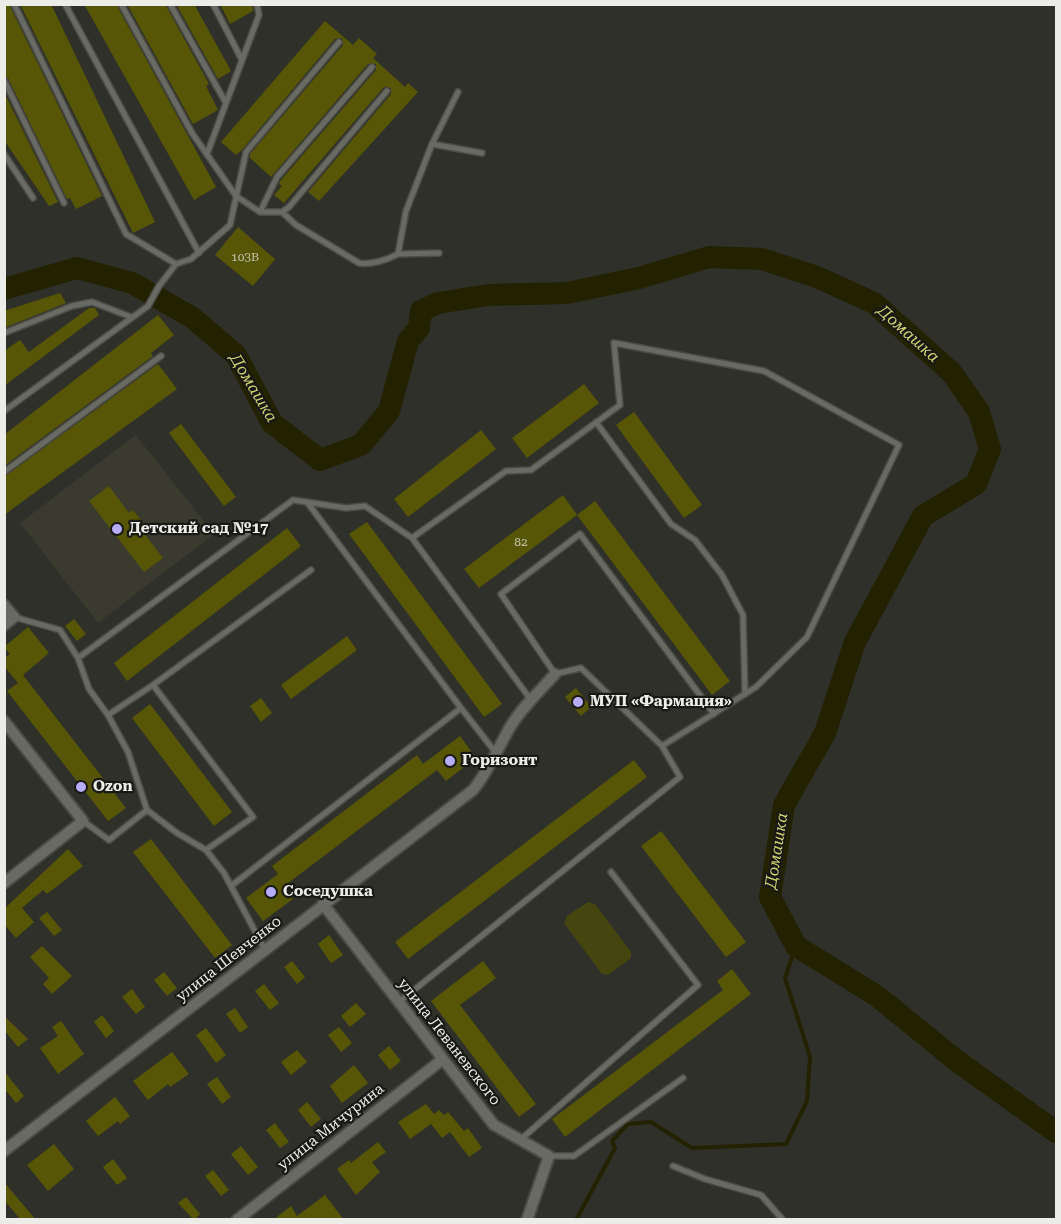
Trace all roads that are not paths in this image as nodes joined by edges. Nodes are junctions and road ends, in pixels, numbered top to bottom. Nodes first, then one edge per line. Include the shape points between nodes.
1 (14, 4) edge
2 (65, 4) edge
3 (121, 4) edge
4 (170, 4) edge
5 (213, 4) edge
6 (256, 4) edge
7 (339, 42) dead end
8 (242, 60) junction
9 (372, 67) dead end
10 (4, 80) edge
11 (387, 91) dead end
12 (458, 92) dead end
13 (226, 103) junction
14 (432, 144) junction
15 (482, 153) dead end
16 (4, 154) edge
17 (207, 154) junction
18 (236, 196) junction
19 (33, 198) dead end
20 (64, 203) dead end
21 (260, 212) junction
22 (282, 212) junction
23 (199, 253) junction
24 (439, 253) dead end
25 (398, 254) junction
26 (176, 264) junction
27 (131, 317) junction
28 (4, 333) edge
29 (161, 356) dead end
30 (4, 411) edge
31 (596, 422) junction
32 (4, 472) edge
33 (308, 502) junction
34 (412, 538) junction
35 (311, 570) dead end
36 (4, 605) edge
37 (14, 617) junction
38 (4, 625) edge
39 (78, 658) junction
40 (555, 674) junction
41 (153, 685) junction
42 (745, 694) junction
43 (531, 700) junction
44 (461, 708) junction
45 (714, 714) junction
46 (108, 715) junction
47 (4, 721) edge
48 (662, 746) junction
49 (496, 753) junction
50 (147, 810) junction
51 (83, 821) junction
52 (206, 849) junction
53 (611, 872) dead end
54 (4, 883) edge
55 (231, 885) junction
56 (323, 904) junction
57 (265, 950) junction
58 (399, 1002) junction
59 (443, 1059) junction
60 (683, 1078) dead end
61 (520, 1140) junction
62 (4, 1151) edge
63 (549, 1156) junction
64 (674, 1166) dead end
65 (237, 1220) edge
66 (527, 1220) edge
67 (783, 1220) edge

1 - 26 lane via 126,234
2 - 23 lane
3 - 17 lane
4 - 13 lane
5 - 8 lane
6 - 8 lane via 259,15
7 - 18 lane via 246,152
8 - 13 lane
9 - 21 lane via 278,177
10 - 20 lane
11 - 22 lane
12 - 14 lane
13 - 17 lane
14 - 15 lane
14 - 25 lane via 406,211
16 - 19 lane
17 - 18 lane
18 - 21 lane
18 - 23 lane via 230,225
21 - 22 lane
22 - 25 lane via 296,225 359,263 390,259
23 - 26 lane
24 - 25 lane
26 - 27 lane via 148,306
27 - 28 lane via 92,302
27 - 30 lane
29 - 32 lane
31 - 34 lane via 531,470 506,471
31 - 42 lane via 671,524 695,540 722,575 743,615
31 - 42 lane via 620,405 614,343 764,370 899,445 807,637
33 - 34 lane via 346,508 365,506
33 - 39 lane via 293,500
33 - 44 lane
34 - 43 lane
35 - 41 lane
36 - 37 street
37 - 38 street
37 - 39 lane via 60,630
39 - 46 lane via 89,689
40 - 43 street, улица Шевченко
40 - 45 lane via 501,594 580,534
40 - 48 lane via 581,668
41 - 46 lane
41 - 52 lane via 253,818
42 - 45 lane
43 - 49 street, улица Шевченко
44 - 49 lane
44 - 55 lane
45 - 48 lane
46 - 50 lane via 128,752
47 - 51 street
48 - 58 lane via 680,777
49 - 56 street, улица Шевченко via 473,790
50 - 51 lane via 109,840
50 - 52 lane
51 - 54 street
52 - 55 lane
53 - 61 lane via 698,985
55 - 57 lane
56 - 57 street, улица Шевченко
56 - 58 street, улица Леваневского
57 - 62 street, улица Шевченко
58 - 59 street, улица Леваневского
59 - 61 street, улица Леваневского via 494,1125
59 - 65 street, улица Мичурина
60 - 63 lane via 574,1156
61 - 63 street, улица Леваневского
63 - 66 street
64 - 67 lane via 761,1196

